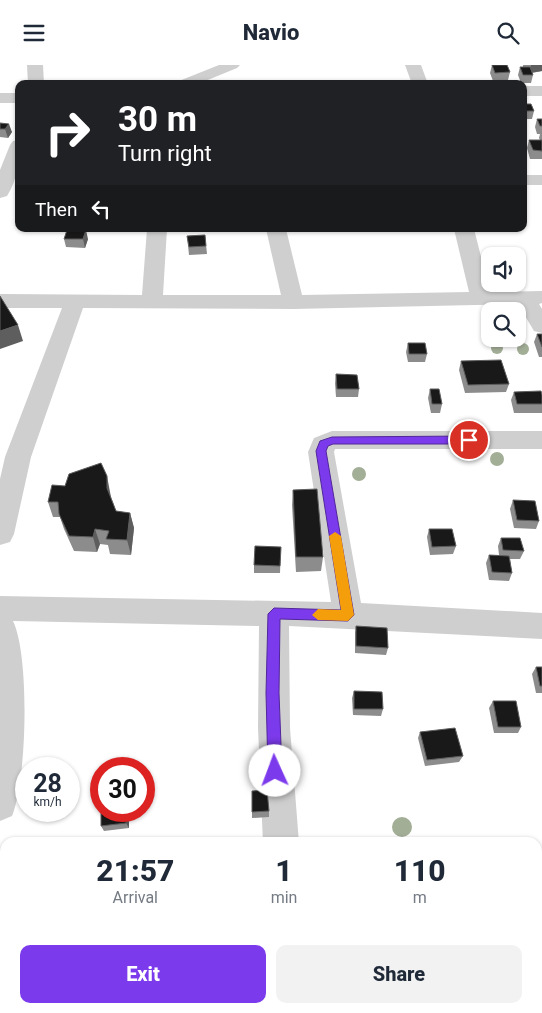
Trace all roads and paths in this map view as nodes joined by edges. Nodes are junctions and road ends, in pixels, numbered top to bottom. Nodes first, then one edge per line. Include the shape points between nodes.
1 (35, 65) edge
2 (413, 65) edge
3 (237, 68) edge
4 (36, 80) edge
5 (197, 80) edge
6 (419, 80) edge
7 (527, 91) edge
8 (542, 91) edge
9 (0, 98) edge
10 (15, 98) edge
11 (15, 155) edge
12 (527, 180) edge
13 (542, 180) edge
14 (0, 192) edge
15 (157, 232) edge
16 (277, 232) edge
17 (465, 232) edge
18 (533, 297) edge
19 (481, 298) junction
20 (0, 301) edge
21 (75, 301) junction
22 (152, 301) junction
23 (293, 302) junction
24 (542, 326) edge
25 (542, 440) edge
26 (9, 457) edge
27 (0, 534) edge
28 (0, 608) edge
29 (274, 614) junction
30 (348, 615) junction
31 (0, 624) edge
32 (542, 626) edge
33 (0, 804) edge
34 (280, 837) edge

1 - 4 street
2 - 6 street
3 - 5 street
7 - 8 street
9 - 10 street
11 - 14 street
12 - 13 street
15 - 22 street
16 - 23 street
17 - 19 street
18 - 19 street
18 - 24 street
19 - 23 street
20 - 21 street
21 - 22 street
21 - 26 street
22 - 23 street
25 - 30 street via 332,440 324,444 321,451
26 - 27 street
28 - 29 street
29 - 30 street
29 - 34 street via 272,693
30 - 32 street
31 - 33 street via 7,648 8,693

